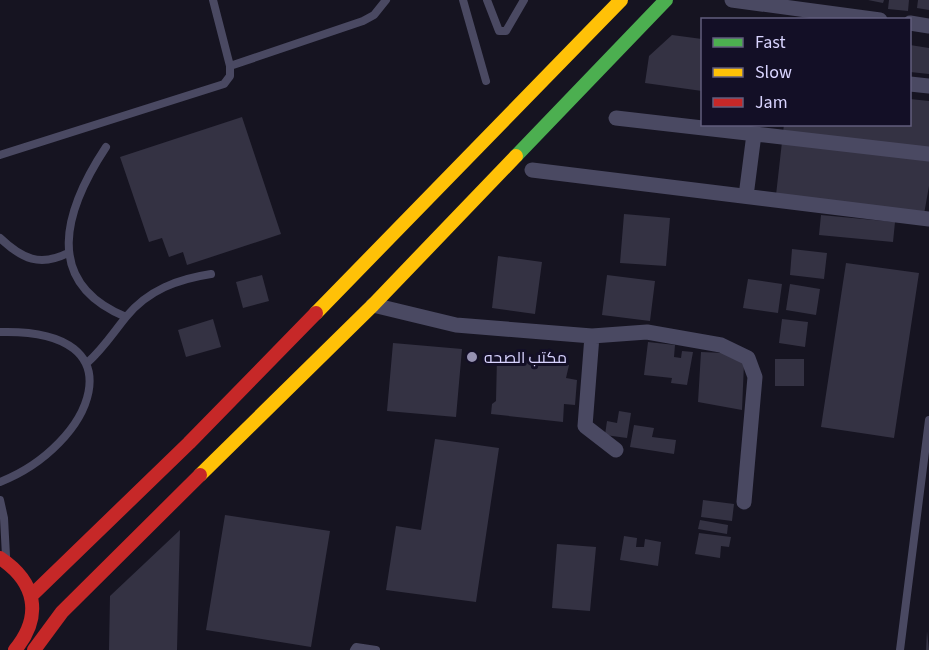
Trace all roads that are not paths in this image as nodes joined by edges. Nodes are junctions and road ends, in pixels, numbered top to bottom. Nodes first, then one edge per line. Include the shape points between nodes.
1 (213, 0) edge
2 (387, 0) edge
3 (463, 0) edge
4 (487, 0) edge
5 (524, 0) edge
6 (621, 0) edge
7 (666, 0) edge
8 (732, 0) edge
9 (781, 13) edge
10 (851, 18) edge
11 (911, 23) edge
12 (929, 26) edge
13 (230, 66) junction
14 (486, 81) dead end
15 (911, 84) edge
16 (929, 86) edge
17 (616, 118) dead end
18 (754, 134) junction
19 (106, 147) dead end
20 (929, 154) edge
21 (0, 155) edge
22 (532, 170) dead end
23 (746, 196) junction
24 (929, 219) edge
25 (0, 238) edge
26 (68, 253) junction
27 (211, 274) dead end
28 (373, 305) junction
29 (126, 317) junction
30 (0, 332) edge
31 (592, 336) junction
32 (87, 363) junction
33 (929, 420) edge
34 (616, 450) dead end
35 (0, 482) edge
36 (0, 500) edge
37 (744, 502) dead end
38 (3, 559) edge
39 (32, 595) junction
40 (15, 650) edge
41 (34, 650) edge
42 (354, 650) edge
43 (376, 650) edge
44 (900, 650) edge

1 - 13 lane
2 - 13 lane via 363,21
3 - 14 lane
4 - 5 lane via 499,31 506,31
6 - 39 main road via 189,443
7 - 28 main road
8 - 9 street
9 - 10 street
11 - 12 street
13 - 21 lane via 230,76 214,88
15 - 16 street
17 - 18 street
18 - 20 street
18 - 23 street
19 - 26 lane via 81,192
22 - 23 street
23 - 24 street
25 - 26 lane via 27,257 41,261 55,260
26 - 29 lane via 78,283 106,309
27 - 29 lane via 163,287 142,300
28 - 31 street via 456,326
28 - 41 main road via 95,578 62,612
29 - 32 lane
30 - 32 lane via 25,332 60,341 76,349
31 - 34 street via 585,426
31 - 37 street via 647,332 721,345 748,358 755,377
32 - 35 lane via 92,380 77,421 46,455
33 - 44 lane
36 - 38 lane via 6,532
38 - 39 main road via 22,575
39 - 40 main road via 30,629
42 - 43 lane

